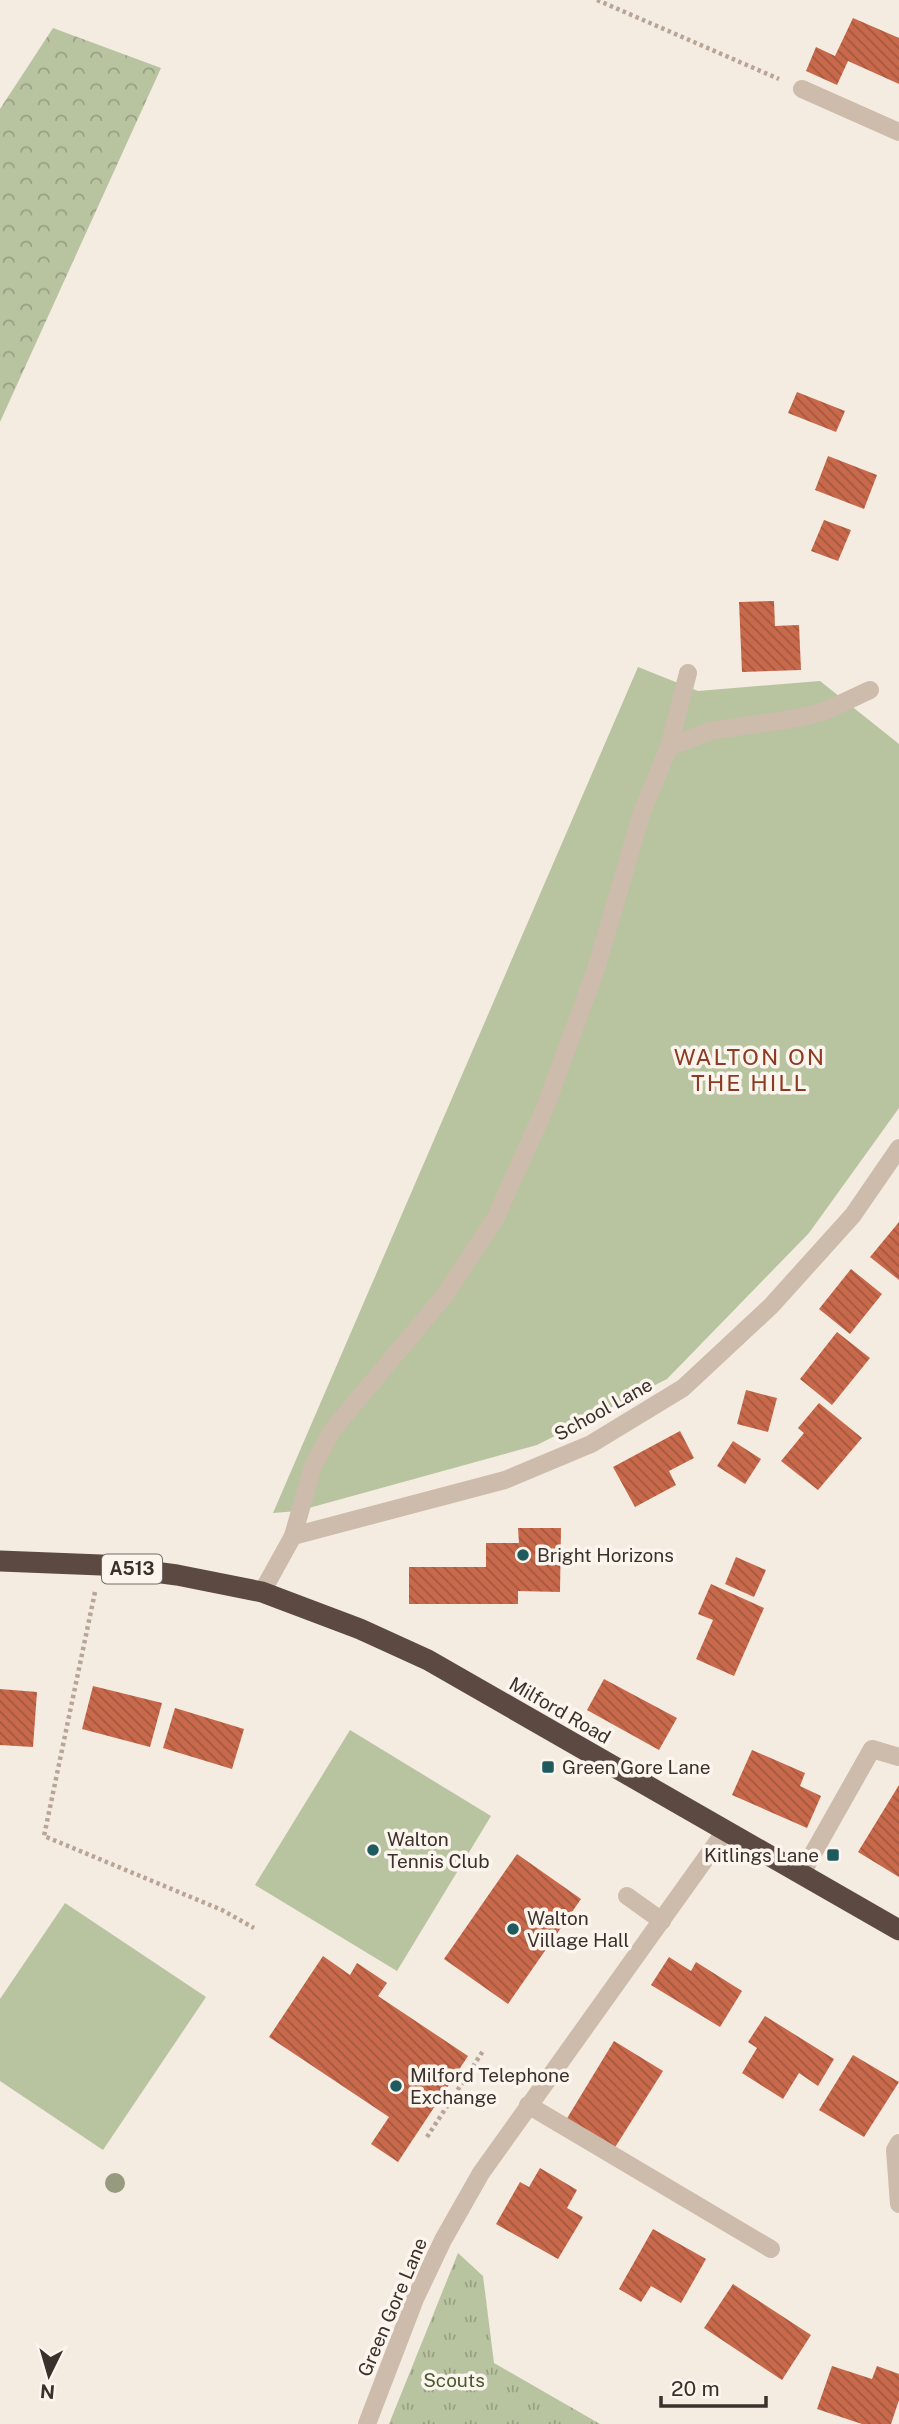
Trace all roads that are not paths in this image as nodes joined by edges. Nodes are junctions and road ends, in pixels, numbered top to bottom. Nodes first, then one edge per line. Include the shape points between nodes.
1 (802, 89) road end
2 (899, 132) edge
3 (688, 673) dead end
4 (870, 690) dead end
5 (669, 747) junction
6 (899, 1148) edge
7 (293, 1536) junction
8 (0, 1561) edge
9 (262, 1592) junction
10 (899, 1757) edge
11 (726, 1830) junction
12 (802, 1873) junction
13 (627, 1896) dead end
14 (662, 1921) junction
15 (899, 1930) edge
16 (528, 2105) junction
17 (899, 2143) edge
18 (899, 2204) edge
19 (771, 2249) dead end
20 (367, 2424) edge

1 - 2 street
3 - 5 street
4 - 5 street via 825,711 710,731
5 - 7 street via 642,813 596,969 550,1096 496,1217 445,1295 333,1429 313,1466
6 - 7 street, School Lane via 853,1215 771,1307 683,1388 590,1444 505,1480
7 - 9 street
8 - 9 highway, A513 via 101,1565
9 - 11 highway, Milford Road / A513 via 428,1660
10 - 12 street via 872,1748
11 - 12 highway, Milford Road / A513
11 - 14 street, Green Gore Lane
12 - 15 highway, Milford Road / A513
13 - 14 street
14 - 16 street, Green Gore Lane
16 - 19 street
16 - 20 street, Green Gore Lane via 443,2240
17 - 18 street via 895,2150

